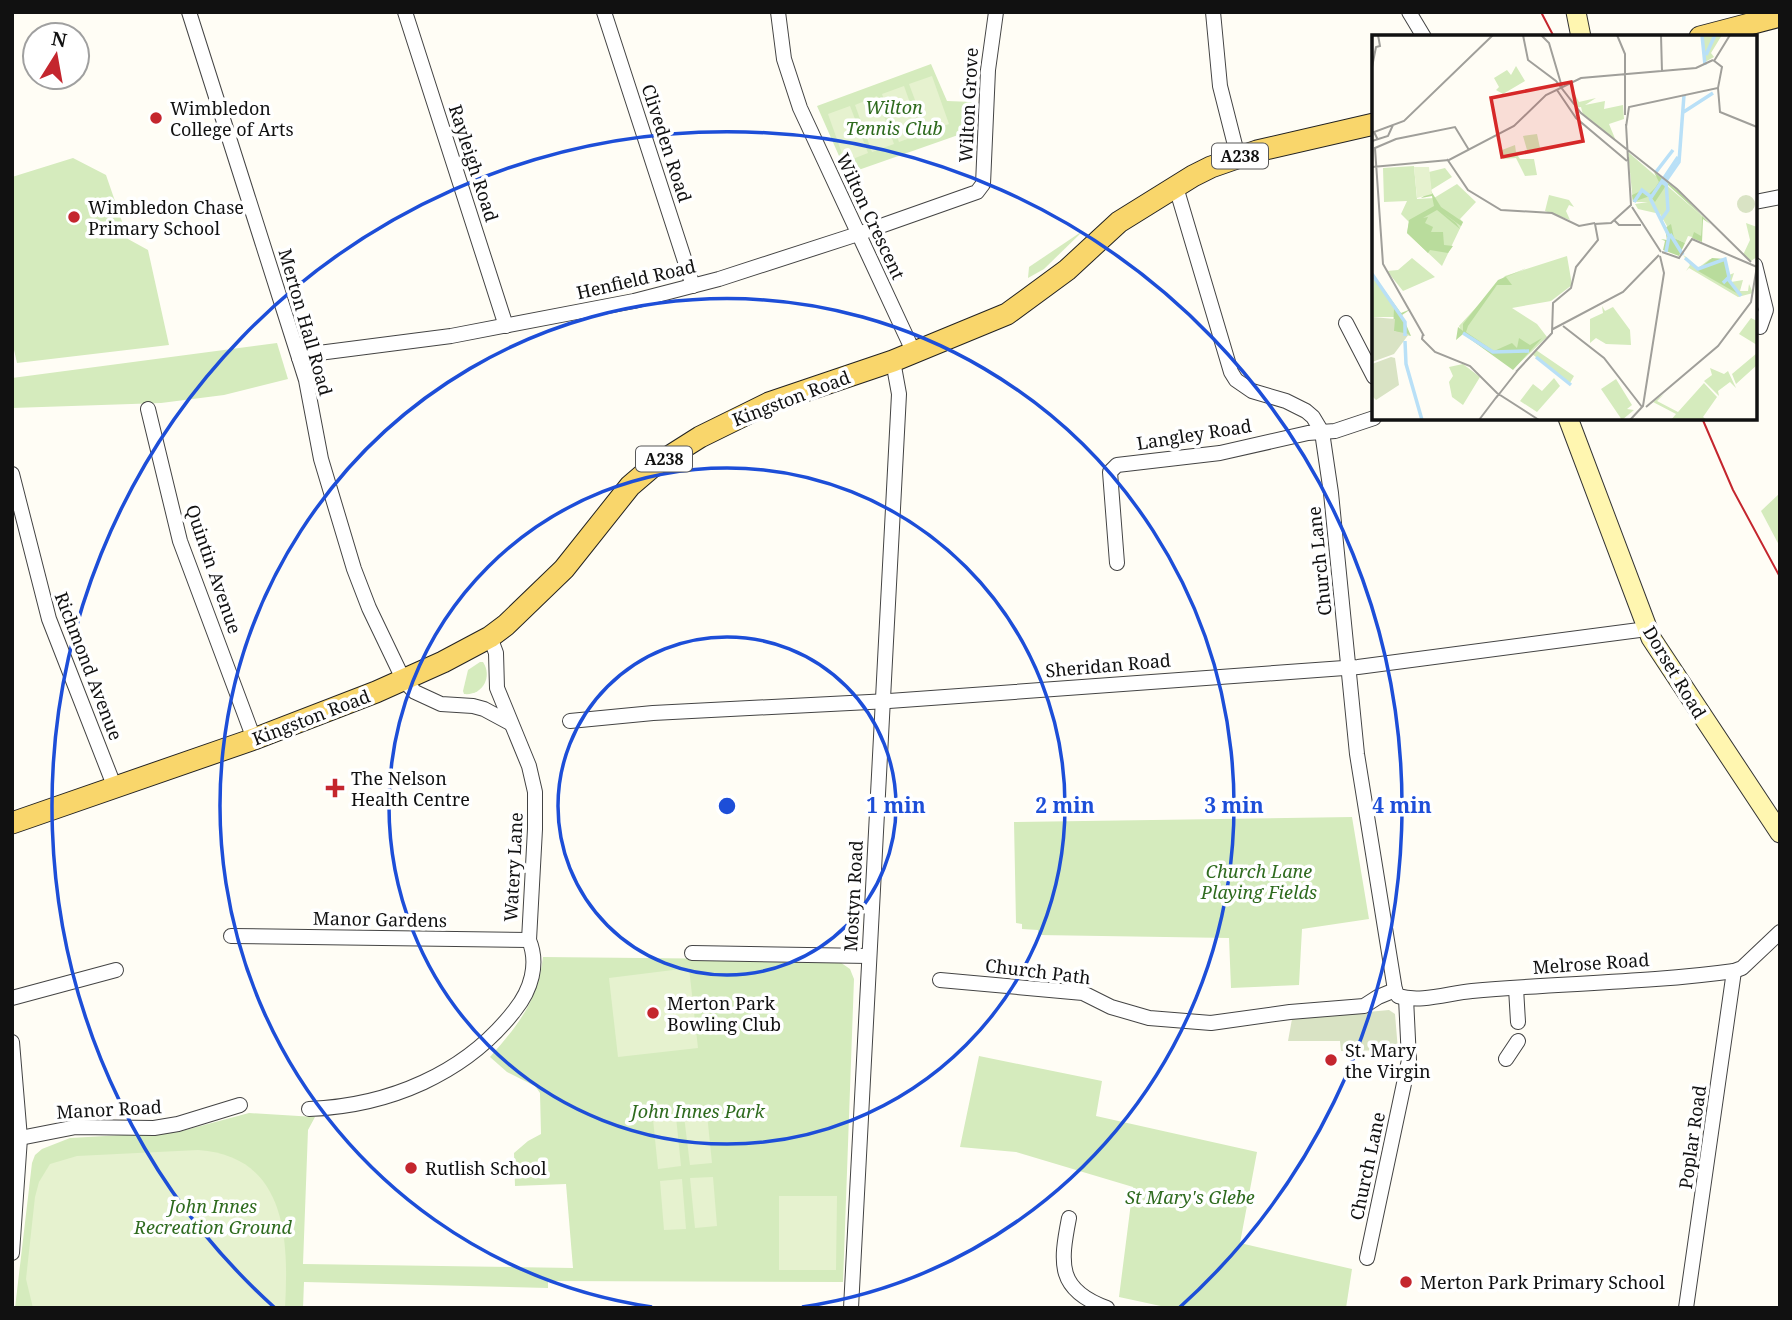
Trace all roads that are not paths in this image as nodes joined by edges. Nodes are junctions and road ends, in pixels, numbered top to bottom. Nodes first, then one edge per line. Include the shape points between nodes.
1 (189, 12) edge
2 (405, 12) edge
3 (604, 12) edge
4 (778, 12) edge
5 (996, 12) edge
6 (1213, 12) edge
7 (1409, 12) edge
8 (1576, 12) edge
9 (1771, 16) edge
10 (1423, 35) edge
11 (1581, 35) edge
12 (1709, 35) edge
13 (1372, 124) edge
14 (1238, 157) junction
15 (1176, 187) junction
16 (972, 195) joint
17 (1780, 197) edge
18 (1757, 202) edge
19 (858, 234) junction
20 (1757, 273) edge
21 (693, 286) junction
22 (1346, 323) dead end
23 (506, 326) junction
24 (1760, 327) dead end
25 (914, 353) junction
26 (299, 358) junction
27 (894, 361) junction
28 (1372, 373) edge
29 (148, 409) dead end
30 (1372, 419) edge
31 (1569, 420) edge
32 (1322, 432) junction
33 (12, 474) edge
34 (1117, 563) dead end
35 (1647, 629) junction
36 (490, 637) junction
37 (1349, 668) junction
38 (404, 681) junction
39 (497, 688) junction
40 (882, 701) junction
41 (473, 706) junction
42 (570, 721) dead end
43 (510, 723) junction
44 (254, 738) junction
45 (115, 788) junction
46 (12, 823) edge
47 (1780, 833) edge
48 (1780, 932) edge
49 (231, 936) dead end
50 (529, 940) junction
51 (692, 953) dead end
52 (870, 956) junction
53 (116, 970) dead end
54 (1734, 971) junction
55 (940, 980) dead end
56 (1516, 988) junction
57 (1400, 994) junction
58 (12, 998) edge
59 (1518, 1022) dead end
60 (1518, 1041) dead end
61 (12, 1042) edge
62 (1506, 1059) dead end
63 (240, 1105) dead end
64 (309, 1109) dead end
65 (20, 1138) junction
66 (14, 1208) edge
67 (1069, 1218) dead end
68 (12, 1253) edge
69 (1367, 1258) dead end
70 (850, 1308) edge
71 (1107, 1308) edge
72 (1686, 1308) edge

1 - 26 street, Merton Hall Road
2 - 23 street, Rayleigh Road
3 - 21 street, Cliveden Road
4 - 19 street, Wilton Crescent via 791,84
5 - 16 street, Wilton Grove via 988,71 983,184
6 - 14 street via 1217,64
7 - 10 street
8 - 11 main road
9 - 12 main road
13 - 14 main road, Kingston Road / A238
14 - 15 main road, Kingston Road / A238
15 - 25 main road, Kingston Road / A238 via 1114,226 1068,270 1020,306
15 - 32 street via 1231,372 1252,391 1306,411
16 - 19 street, Henfield Road
17 - 18 street
19 - 21 street, Henfield Road
19 - 25 street, Wilton Crescent
20 - 24 street via 1766,310
21 - 23 street, Henfield Road
22 - 28 street
23 - 26 street, Henfield Road
25 - 27 main road, Kingston Road / A238
26 - 38 street, Merton Hall Road via 321,459 350,557
27 - 36 main road, Kingston Road / A238 via 769,403 650,468 621,496 564,569
27 - 40 street, Mostyn Road via 899,394
29 - 44 street, Quintin Avenue via 180,541
30 - 32 street, Langley Road
31 - 35 main road, Dorset Road
32 - 34 street, Langley Road via 1220,453 1117,465 1110,472
32 - 37 street, Church Lane
33 - 45 street, Richmond Avenue via 49,619
35 - 37 street, Sheridan Road
35 - 47 main road, Dorset Road
36 - 38 main road, Kingston Road / A238
36 - 39 street, Watery Lane via 496,653
37 - 40 street, Sheridan Road
37 - 57 street, Church Lane via 1357,754
38 - 41 street via 427,699
38 - 44 main road, Kingston Road / A238
39 - 41 street
39 - 43 street, Watery Lane
40 - 42 street, Sheridan Road
40 - 52 street, Mostyn Road
41 - 43 street
43 - 50 street, Watery Lane via 533,779
44 - 45 main road, Kingston Road / A238
45 - 46 main road, Kingston Road / A238
48 - 54 street
49 - 50 street, Manor Gardens
50 - 64 street, Watery Lane via 533,952 530,985 508,1019 469,1056 442,1074 384,1098
51 - 52 street
52 - 70 street, Mostyn Road
53 - 58 street
54 - 56 street, Melrose Road
54 - 72 street, Poplar Road
55 - 57 street, Church Path via 1083,993 1111,1007 1206,1029 1290,1012 1364,1006 1378,997
56 - 57 street, Melrose Road
56 - 59 street
57 - 69 street, Church Lane via 1409,1060
60 - 62 street
61 - 65 street
63 - 65 street, Manor Road via 178,1125 76,1127
65 - 66 street
66 - 68 street
67 - 71 street via 1062,1259 1069,1284 1078,1294

